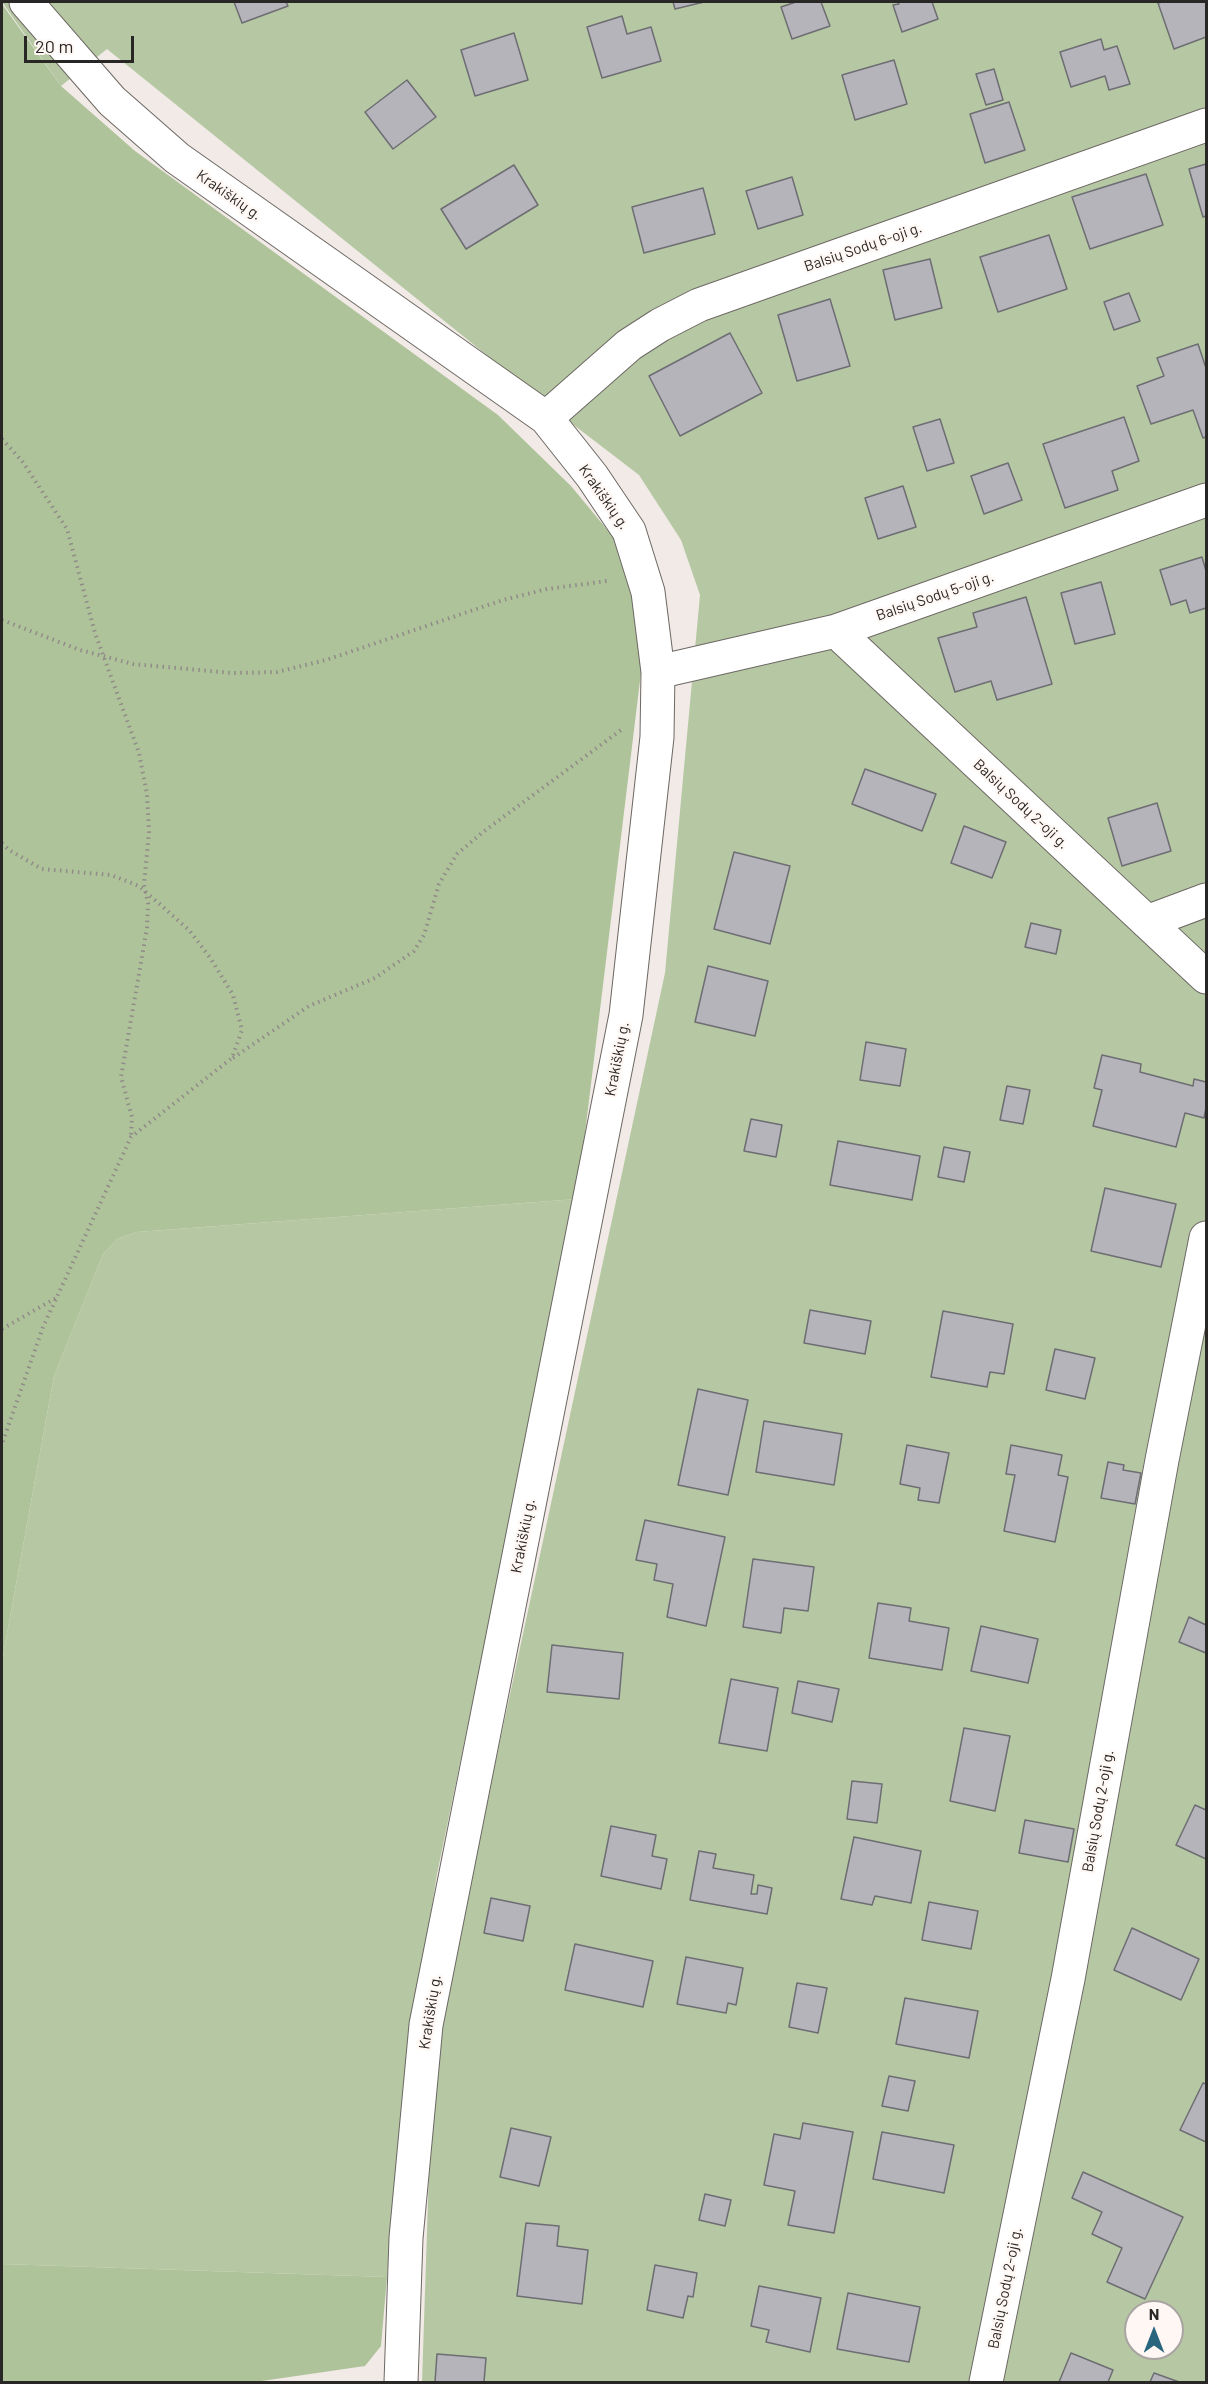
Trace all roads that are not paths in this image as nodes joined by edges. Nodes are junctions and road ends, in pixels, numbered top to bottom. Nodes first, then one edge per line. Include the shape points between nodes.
1 (26, 2) edge
2 (1206, 125) edge
3 (546, 418) junction
4 (1206, 500) edge
5 (836, 631) junction
6 (658, 687) junction
7 (1206, 900) edge
8 (1147, 922) junction
9 (1206, 977) edge
10 (1206, 1238) edge
11 (401, 2382) edge
12 (986, 2382) edge

1 - 3 street, Krakiškių g. via 112,101 177,158
2 - 3 street, Balsių Sodų 6-oji g. via 699,305 629,345
3 - 6 street, Krakiškių g. via 629,531 648,592
4 - 5 street, Balsių Sodų 5-oji g.
5 - 6 street, Balsių Sodų 5-oji g.
5 - 8 street, Balsių Sodų 2-oji g.
6 - 11 street, Krakiškių g. via 657,737 626,1015 426,2025 406,2238
7 - 8 street
8 - 9 street, Balsių Sodų 2-oji g.
10 - 12 street, Balsių Sodų 2-oji g. via 1068,1979

